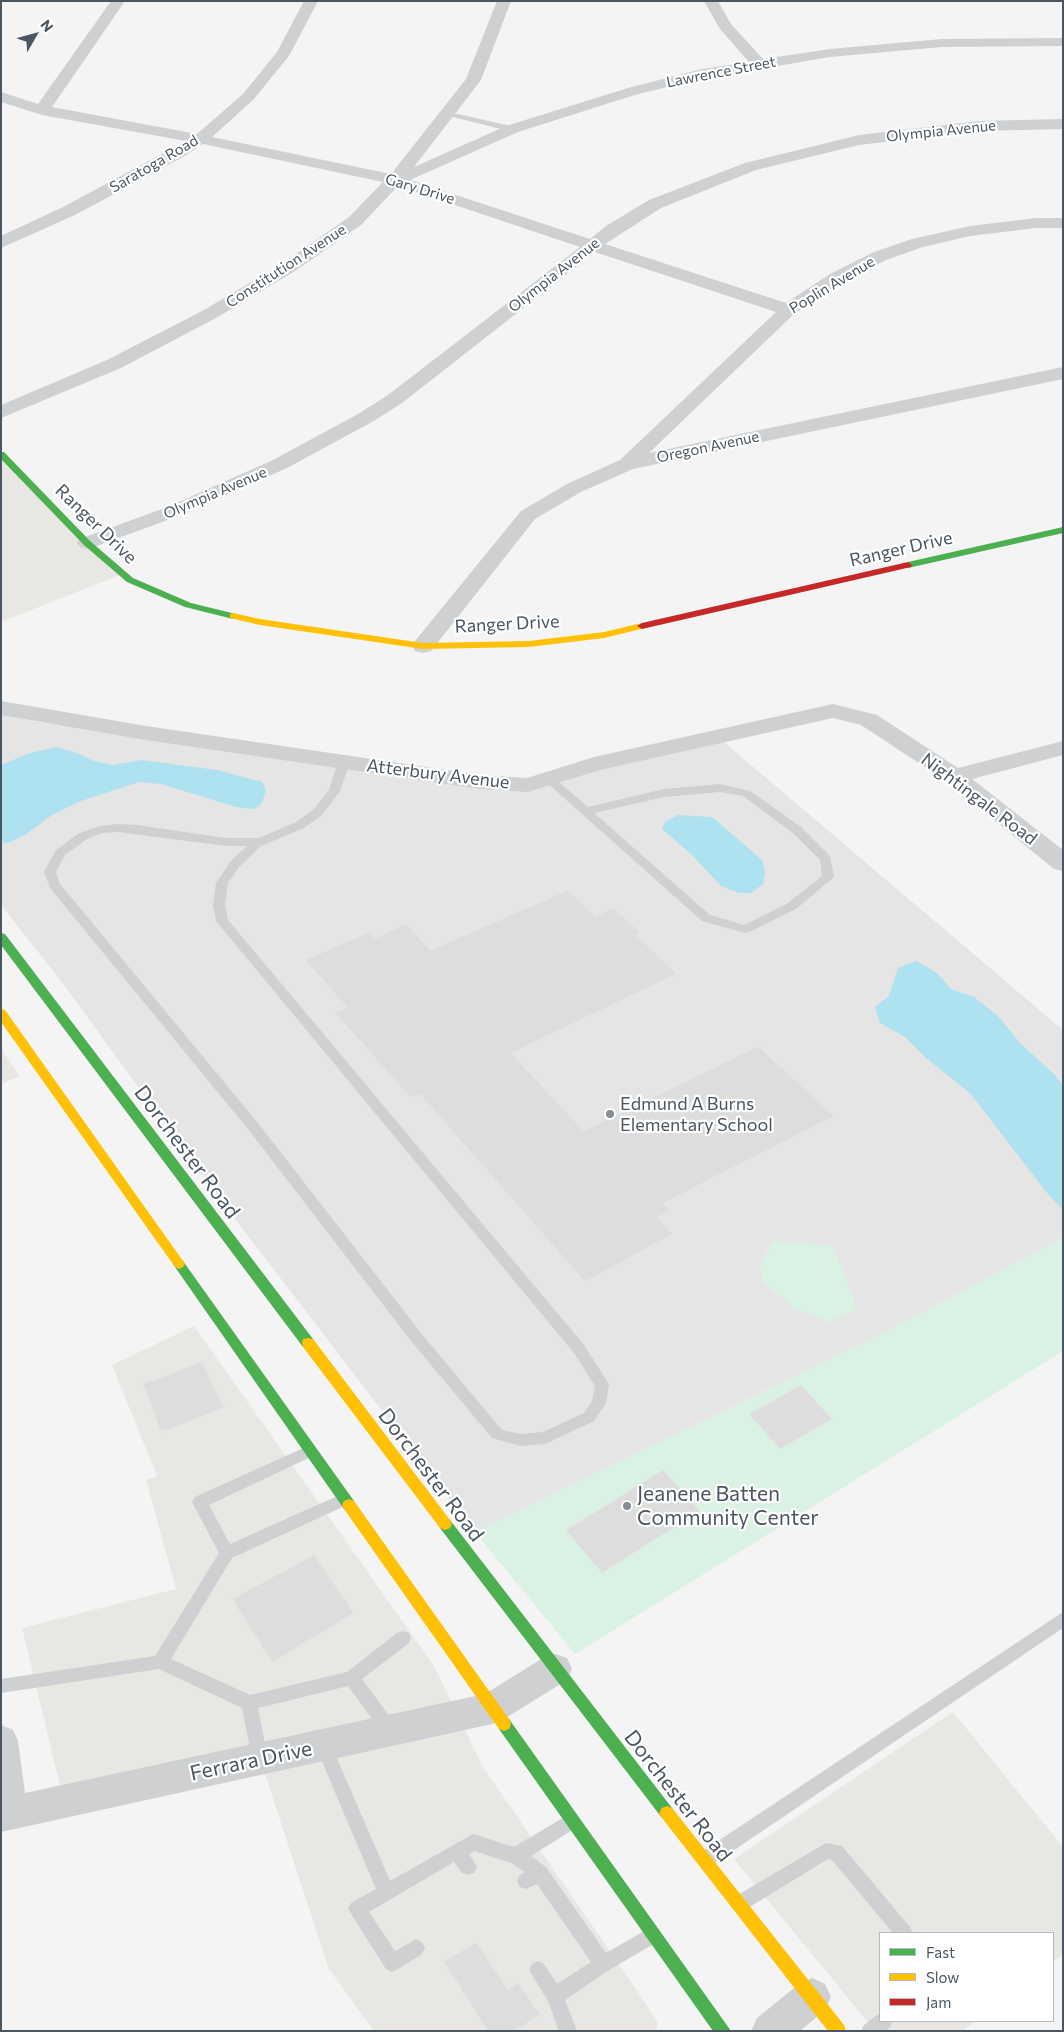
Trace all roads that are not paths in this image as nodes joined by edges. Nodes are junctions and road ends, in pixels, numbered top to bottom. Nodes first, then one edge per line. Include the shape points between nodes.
1 (118, 1) edge
2 (311, 1) edge
3 (504, 1) edge
4 (712, 1) edge
5 (1063, 42) edge
6 (759, 64) junction
7 (1, 97) edge
8 (42, 110) junction
9 (448, 112) junction
10 (1063, 124) edge
11 (512, 129) junction
12 (200, 139) junction
13 (395, 180) junction
14 (1063, 222) edge
15 (1, 243) edge
16 (592, 246) junction
17 (788, 310) junction
18 (1063, 373) edge
19 (1, 412) edge
20 (1, 454) edge
21 (627, 464) junction
22 (1063, 530) edge
23 (87, 543) junction
24 (423, 646) junction
25 (1, 708) edge
26 (893, 737) joint
27 (1063, 748) edge
28 (344, 762) junction
29 (954, 776) junction
30 (549, 778) junction
31 (586, 811) junction
32 (257, 843) junction
33 (1063, 863) edge
34 (1, 937) edge
35 (1, 1013) edge
36 (310, 1451) junction
37 (344, 1499) junction
38 (227, 1553) junction
39 (1063, 1619) edge
40 (403, 1638) dead end
41 (160, 1662) junction
42 (554, 1669) junction
43 (351, 1678) junction
44 (1, 1686) edge
45 (249, 1703) junction
46 (492, 1708) junction
47 (390, 1731) junction
48 (1, 1741) edge
49 (323, 1745) junction
50 (260, 1759) junction
51 (5, 1815) edge
52 (572, 1820) junction
53 (457, 1852) junction
54 (516, 1856) junction
55 (704, 1860) junction
56 (468, 1867) dead end
57 (386, 1893) junction
58 (739, 1904) junction
59 (903, 1932) edge
60 (654, 1934) junction
61 (416, 1948) dead end
62 (603, 1964) junction
63 (538, 1970) dead end
64 (555, 1996) junction
65 (812, 1997) junction
66 (883, 2022) edge
67 (568, 2031) edge
68 (723, 2031) edge
69 (770, 2031) edge
70 (838, 2031) edge
71 (870, 2031) edge

1 - 8 street
2 - 12 street, Saratoga Road via 284,53 248,97
3 - 9 street, Constitution Avenue via 473,80
4 - 6 street via 725,26
5 - 6 street, Lawrence Street via 942,43 830,53
6 - 11 street, Lawrence Street via 633,91
7 - 8 street, Gary Drive
8 - 12 street, Gary Drive
9 - 11 lane
9 - 13 street, Constitution Avenue
10 - 16 street, Olympia Avenue via 979,126 859,140 792,155 751,166 655,204
11 - 13 street, Lawrence Street
12 - 13 street, Gary Drive
12 - 15 street, Saratoga Road via 78,207
13 - 16 street, Gary Drive
13 - 19 street, Constitution Avenue via 355,221 289,267 210,314 114,364
14 - 17 street, Poplin Avenue via 970,231 918,243 880,256 836,278
16 - 17 street, Gary Drive
16 - 23 street, Olympia Avenue via 365,418 280,464 178,510
17 - 21 street, Poplin Avenue
18 - 21 street, Oregon Avenue
20 - 23 main road, Ranger Drive
21 - 24 street, Oregon Avenue via 574,488 528,515
22 - 24 main road, Ranger Drive via 604,635 529,644
23 - 24 main road, Ranger Drive via 130,580 188,605 260,622
25 - 28 street, Atterbury Avenue
26 - 29 street, Nightingale Road
26 - 30 street, Atterbury Avenue via 869,720 833,711 594,764
27 - 29 street
28 - 30 street, Atterbury Avenue via 481,782 528,785
28 - 32 lane via 334,791 318,812 300,825
29 - 33 street, Nightingale Road
30 - 31 lane
31 - 31 lane via 706,918 745,928 792,906 828,877 826,859 797,830 746,793 720,788 664,793
32 - 32 lane via 226,842 136,829 100,830 83,836 60,853 50,872 54,885 253,1126 416,1337 497,1434 521,1440 545,1438 589,1416 599,1403 602,1385 579,1349 222,921 219,905 222,883
34 - 42 main road, Dorchester Road
35 - 36 main road
36 - 37 main road
36 - 38 lane via 200,1502
37 - 38 lane
37 - 46 main road
38 - 41 lane
39 - 55 lane
40 - 43 lane
41 - 44 lane
41 - 45 lane
42 - 46 street, Ferrara Drive
42 - 55 main road, Dorchester Road
43 - 45 lane
43 - 47 lane
45 - 50 lane
46 - 47 street, Ferrara Drive
46 - 52 main road
47 - 49 street, Ferrara Drive
48 - 51 street, Ferrara Drive
49 - 50 street, Ferrara Drive
49 - 57 lane
50 - 51 street, Ferrara Drive
52 - 54 lane
52 - 60 main road
53 - 54 lane via 473,1842
53 - 56 lane
53 - 57 lane
54 - 62 lane
55 - 58 main road, Dorchester Road
57 - 61 lane via 357,1909 392,1963
58 - 59 lane via 826,1851 836,1852
58 - 65 main road, Dorchester Road
60 - 62 lane
60 - 68 main road
62 - 64 lane
63 - 64 lane
64 - 67 lane
65 - 69 street
65 - 70 main road, Dorchester Road
66 - 71 lane

